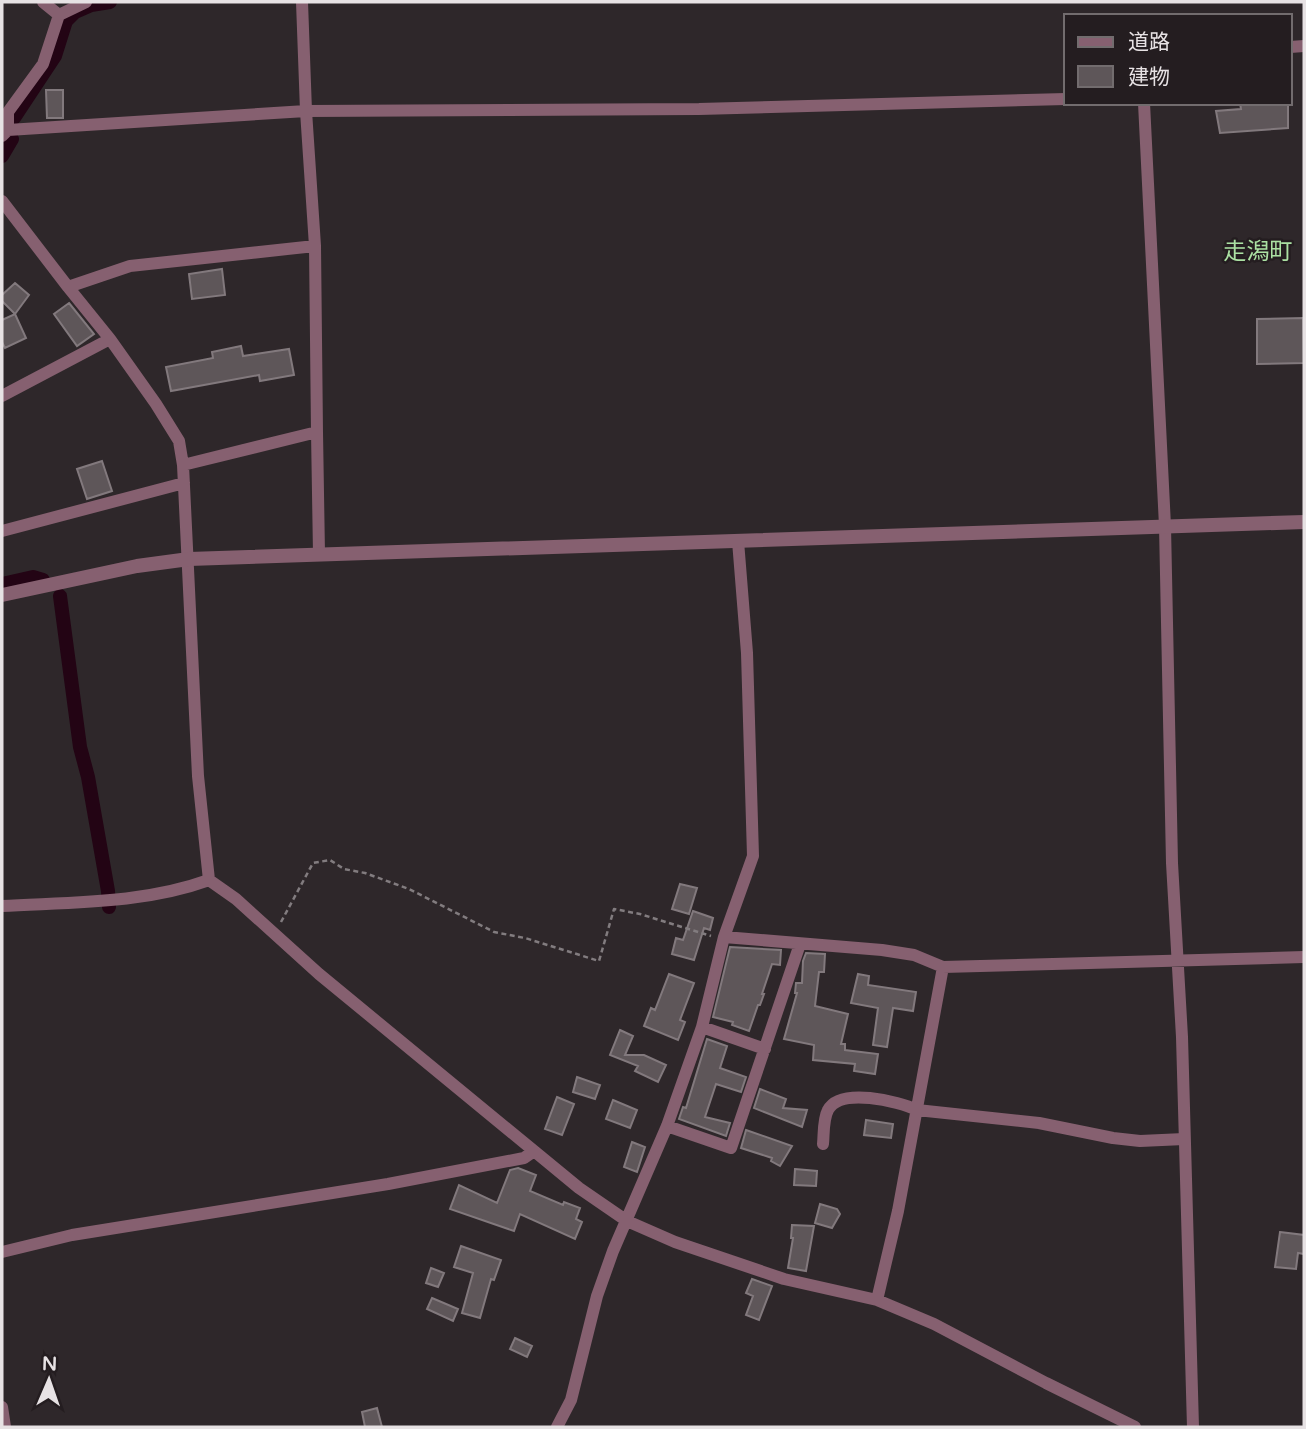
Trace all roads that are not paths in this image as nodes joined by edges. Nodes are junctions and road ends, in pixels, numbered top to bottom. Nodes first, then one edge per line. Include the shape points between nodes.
1 (43, 2) edge
2 (86, 2) edge
3 (302, 2) edge
4 (59, 15) junction
5 (1064, 99) edge
6 (1144, 105) edge
7 (306, 110) junction
8 (4, 133) edge
9 (2, 201) edge
10 (315, 246) junction
11 (68, 287) junction
12 (110, 339) junction
13 (2, 396) edge
14 (317, 432) junction
15 (183, 465) junction
16 (184, 483) junction
17 (1304, 522) edge
18 (1165, 526) junction
19 (2, 531) edge
20 (738, 541) junction
21 (318, 554) junction
22 (189, 559) junction
23 (2, 595) edge
24 (209, 880) junction
25 (2, 906) edge
26 (724, 937) junction
27 (800, 944) junction
28 (1304, 957) edge
29 (1178, 962) junction
30 (943, 967) junction
31 (702, 1027) junction
32 (765, 1049) junction
33 (918, 1110) junction
34 (667, 1126) junction
35 (1184, 1139) junction
36 (823, 1144) dead end
37 (534, 1151) junction
38 (627, 1221) junction
39 (2, 1252) edge
40 (877, 1300) junction
41 (2, 1407) edge
42 (5, 1427) edge
43 (557, 1427) edge
44 (1135, 1427) edge
45 (1192, 1427) edge

1 - 4 street
2 - 4 street
3 - 7 street
4 - 8 street via 43,64 8,112
5 - 7 street via 713,108
6 - 18 street
7 - 8 street
7 - 10 street
9 - 11 street
10 - 11 street via 131,266
10 - 14 street
11 - 12 street
12 - 13 street
12 - 15 street via 179,441
14 - 15 street
14 - 21 street
15 - 16 street
16 - 19 street
16 - 22 street
17 - 18 street
18 - 20 street
18 - 29 street
20 - 21 street
20 - 26 street via 747,653 753,856
21 - 22 street
22 - 23 street
22 - 24 street via 198,776
24 - 25 street via 181,890 111,900
24 - 37 street
26 - 27 street
26 - 31 street
27 - 30 street via 882,950
27 - 32 street
28 - 29 street
29 - 30 street
29 - 35 street
30 - 33 street
31 - 32 street
31 - 34 street
32 - 34 street via 731,1148
33 - 35 street via 1039,1122 1140,1141
33 - 36 street via 901,1102 848,1097 834,1102 827,1112
33 - 40 street
34 - 38 street
35 - 45 street
37 - 38 street
37 - 39 street via 524,1158 388,1184 72,1235
38 - 40 street via 784,1279
38 - 43 street via 597,1296 571,1400
40 - 44 street via 934,1324
41 - 42 street

